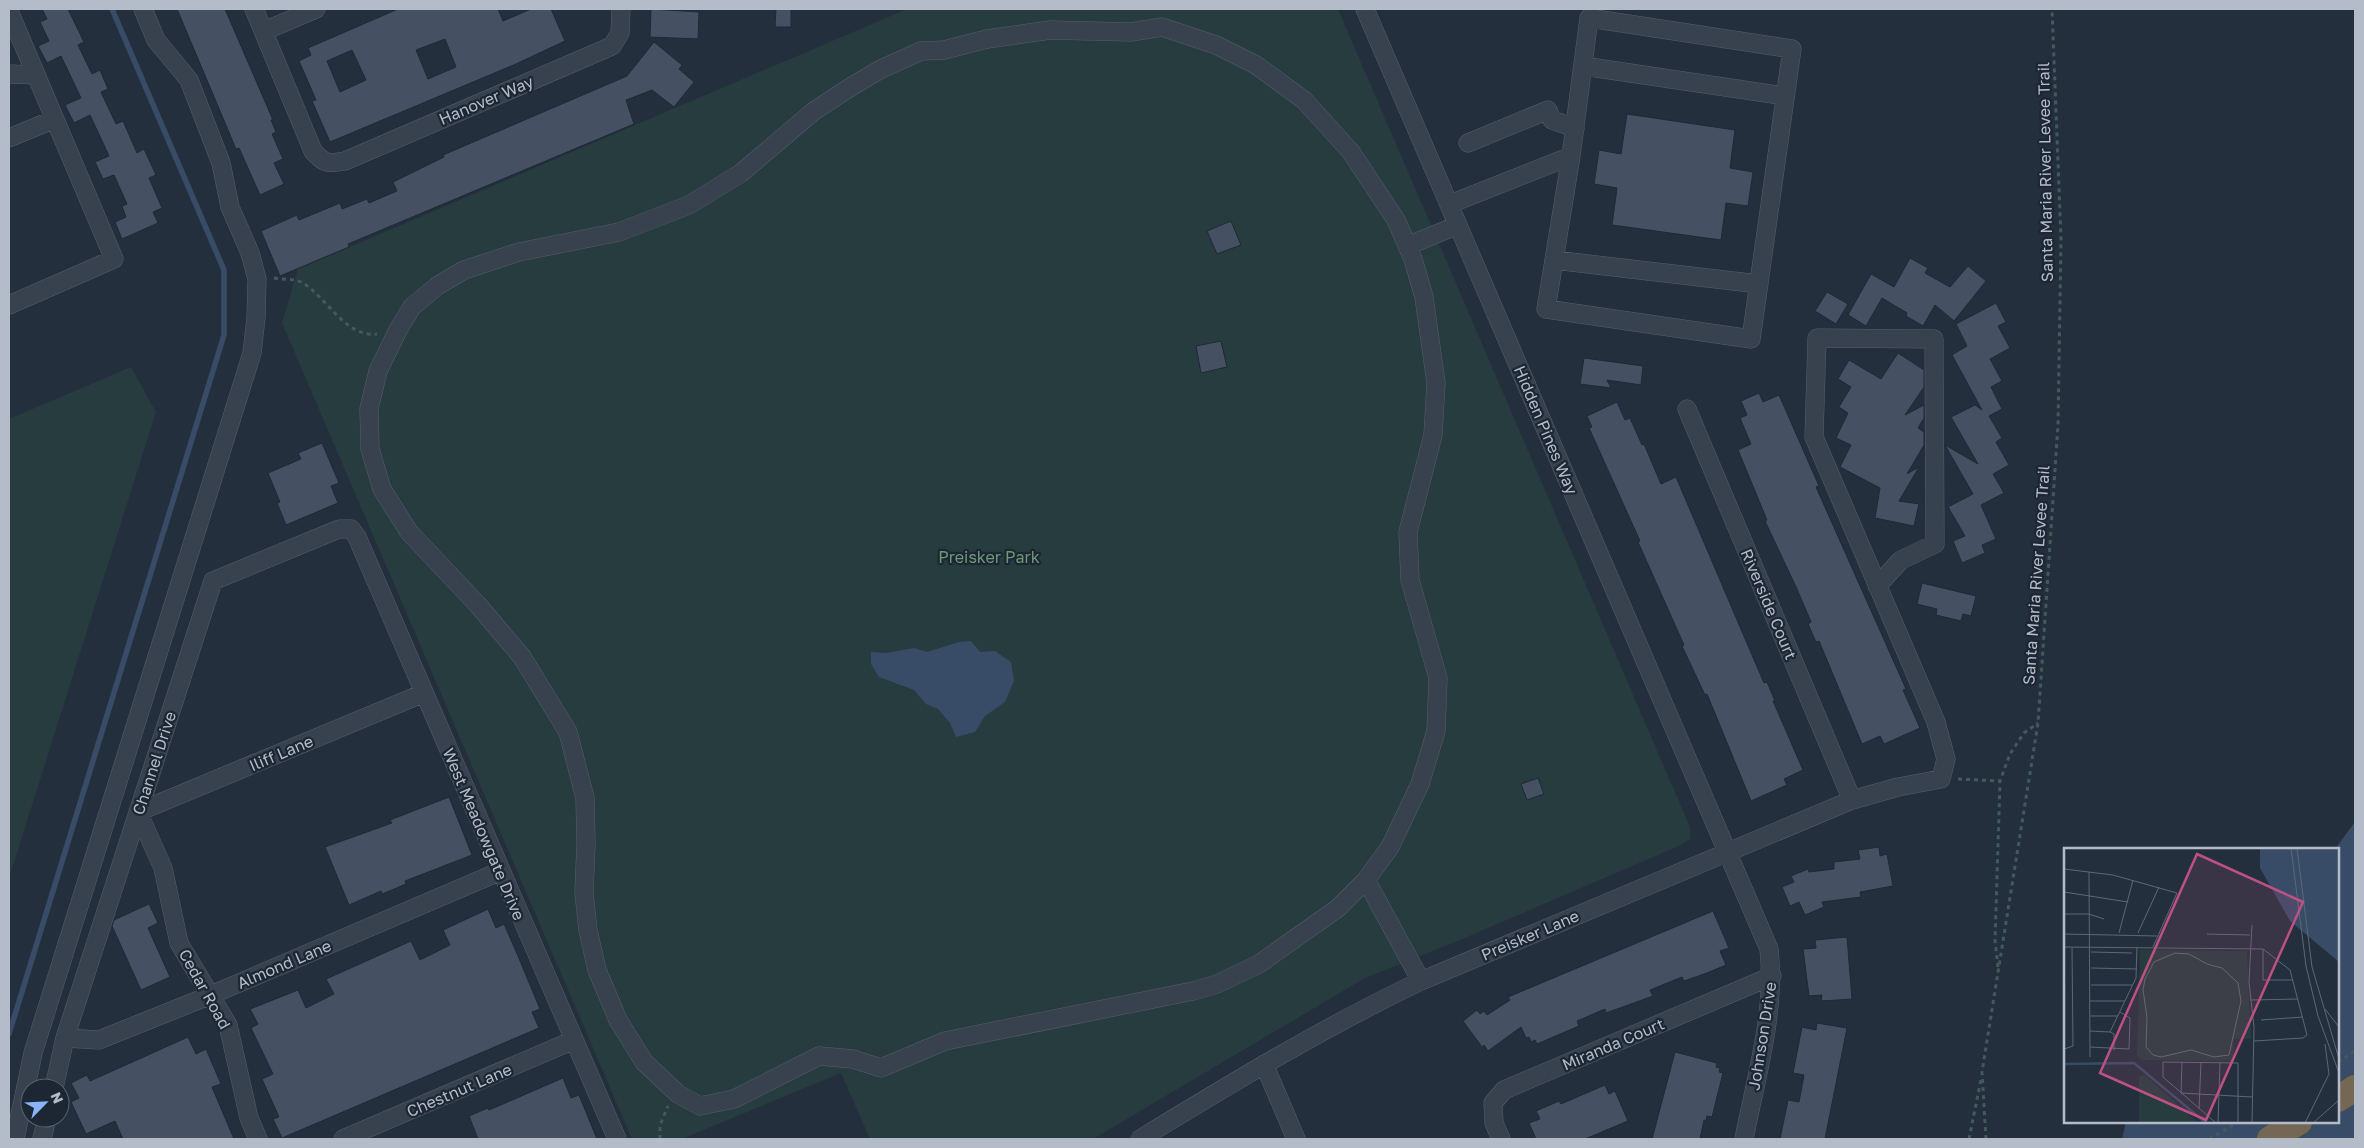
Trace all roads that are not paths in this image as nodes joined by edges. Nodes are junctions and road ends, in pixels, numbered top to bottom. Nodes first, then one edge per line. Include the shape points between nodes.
1 (143, 9) edge
2 (254, 9) edge
3 (316, 9) edge
4 (621, 9) edge
5 (1365, 9) edge
6 (9, 11) edge
7 (264, 31) junction
8 (1583, 66) junction
9 (9, 74) edge
10 (36, 75) junction
11 (1785, 96) junction
12 (55, 119) junction
13 (1575, 128) junction
14 (9, 138) edge
15 (1468, 143) dead end
16 (1571, 156) junction
17 (1450, 204) junction
18 (1458, 225) junction
19 (1407, 246) junction
20 (1554, 260) junction
21 (1759, 284) junction
22 (9, 304) edge
23 (1686, 409) dead end
24 (351, 529) joint
25 (1878, 586) junction
26 (424, 693) junction
27 (1852, 800) junction
28 (138, 812) junction
29 (1728, 851) junction
30 (501, 871) junction
31 (1366, 880) junction
32 (1772, 976) junction
33 (1421, 981) junction
34 (211, 995) junction
35 (65, 1038) junction
36 (574, 1040) junction
37 (1264, 1064) junction
38 (56, 1078) edge
39 (2355, 1088) edge
40 (2339, 1098) edge
41 (2298, 1123) edge
42 (15, 1139) edge
43 (258, 1139) edge
44 (343, 1139) edge
45 (617, 1139) edge
46 (1140, 1139) edge
47 (1296, 1139) edge
48 (1501, 1139) edge
49 (1744, 1139) edge
50 (2270, 1139) edge

1 - 42 street via 156,40 188,80 221,163 230,207 250,253 257,279 256,318 249,363 33,1053
2 - 7 street
3 - 7 street
4 - 7 street, Hanover Way via 620,33 612,46 345,160 328,164 313,151
5 - 17 street, Hidden Pines Way
6 - 10 street
8 - 11 street
8 - 11 street via 1589,18 1792,49
8 - 13 street
9 - 10 street
10 - 12 street
11 - 21 street
12 - 14 street
12 - 22 street via 114,260
13 - 15 street via 1552,120 1548,110
13 - 16 street
16 - 17 street
16 - 20 street
17 - 18 street, Hidden Pines Way
18 - 19 street
18 - 29 street, Hidden Pines Way
19 - 31 street via 1424,297 1436,383 1433,435 1408,532 1410,580 1438,678 1436,731 1420,784 1390,847
19 - 31 street via 1381,194 1351,152 1304,100 1256,65 1216,45 1162,27 1131,32 1050,30 987,39 944,50 921,51 881,69 814,111 742,172 689,205 618,232 519,252 464,270 437,286 412,308 398,330 378,371 369,409 370,450 382,488 410,532 522,657 568,732 585,798 584,893 597,970 618,1020 644,1062 678,1094 700,1106 734,1100 819,1056 853,1060 881,1068 945,1041 1217,984 1259,964 1283,948 1338,908
20 - 21 street
20 - 21 street via 1546,309 1751,339
23 - 27 street, Riverside Court
24 - 26 street, West Meadowgate Drive
24 - 28 street, Channel Drive via 339,529 213,581
25 - 25 street via 1814,438 1817,338 1934,339 1935,544 1901,560
25 - 27 street, Preisker Lane via 1936,722 1946,759 1940,778
26 - 28 street, Iliff Lane
26 - 30 street, West Meadowgate Drive
27 - 29 street, Preisker Lane
28 - 34 street, Cedar Road via 163,868 178,943
28 - 35 street, Channel Drive
29 - 32 street, Johnson Drive via 1769,949
29 - 33 street, Preisker Lane
30 - 34 street, Almond Lane
30 - 36 street, West Meadowgate Drive
31 - 33 street
32 - 48 street, Miranda Court via 1504,1090 1493,1103 1494,1122
32 - 49 street, Johnson Drive via 1768,1017
33 - 37 street, Preisker Lane via 1357,1011
34 - 35 street, Almond Lane via 99,1040
34 - 43 street, Cedar Road via 228,1026 249,1118
35 - 38 street, Channel Drive
36 - 44 street, Chestnut Lane
36 - 45 street, West Meadowgate Drive
37 - 46 street, Preisker Lane
37 - 47 street
39 - 40 highway
41 - 50 highway

